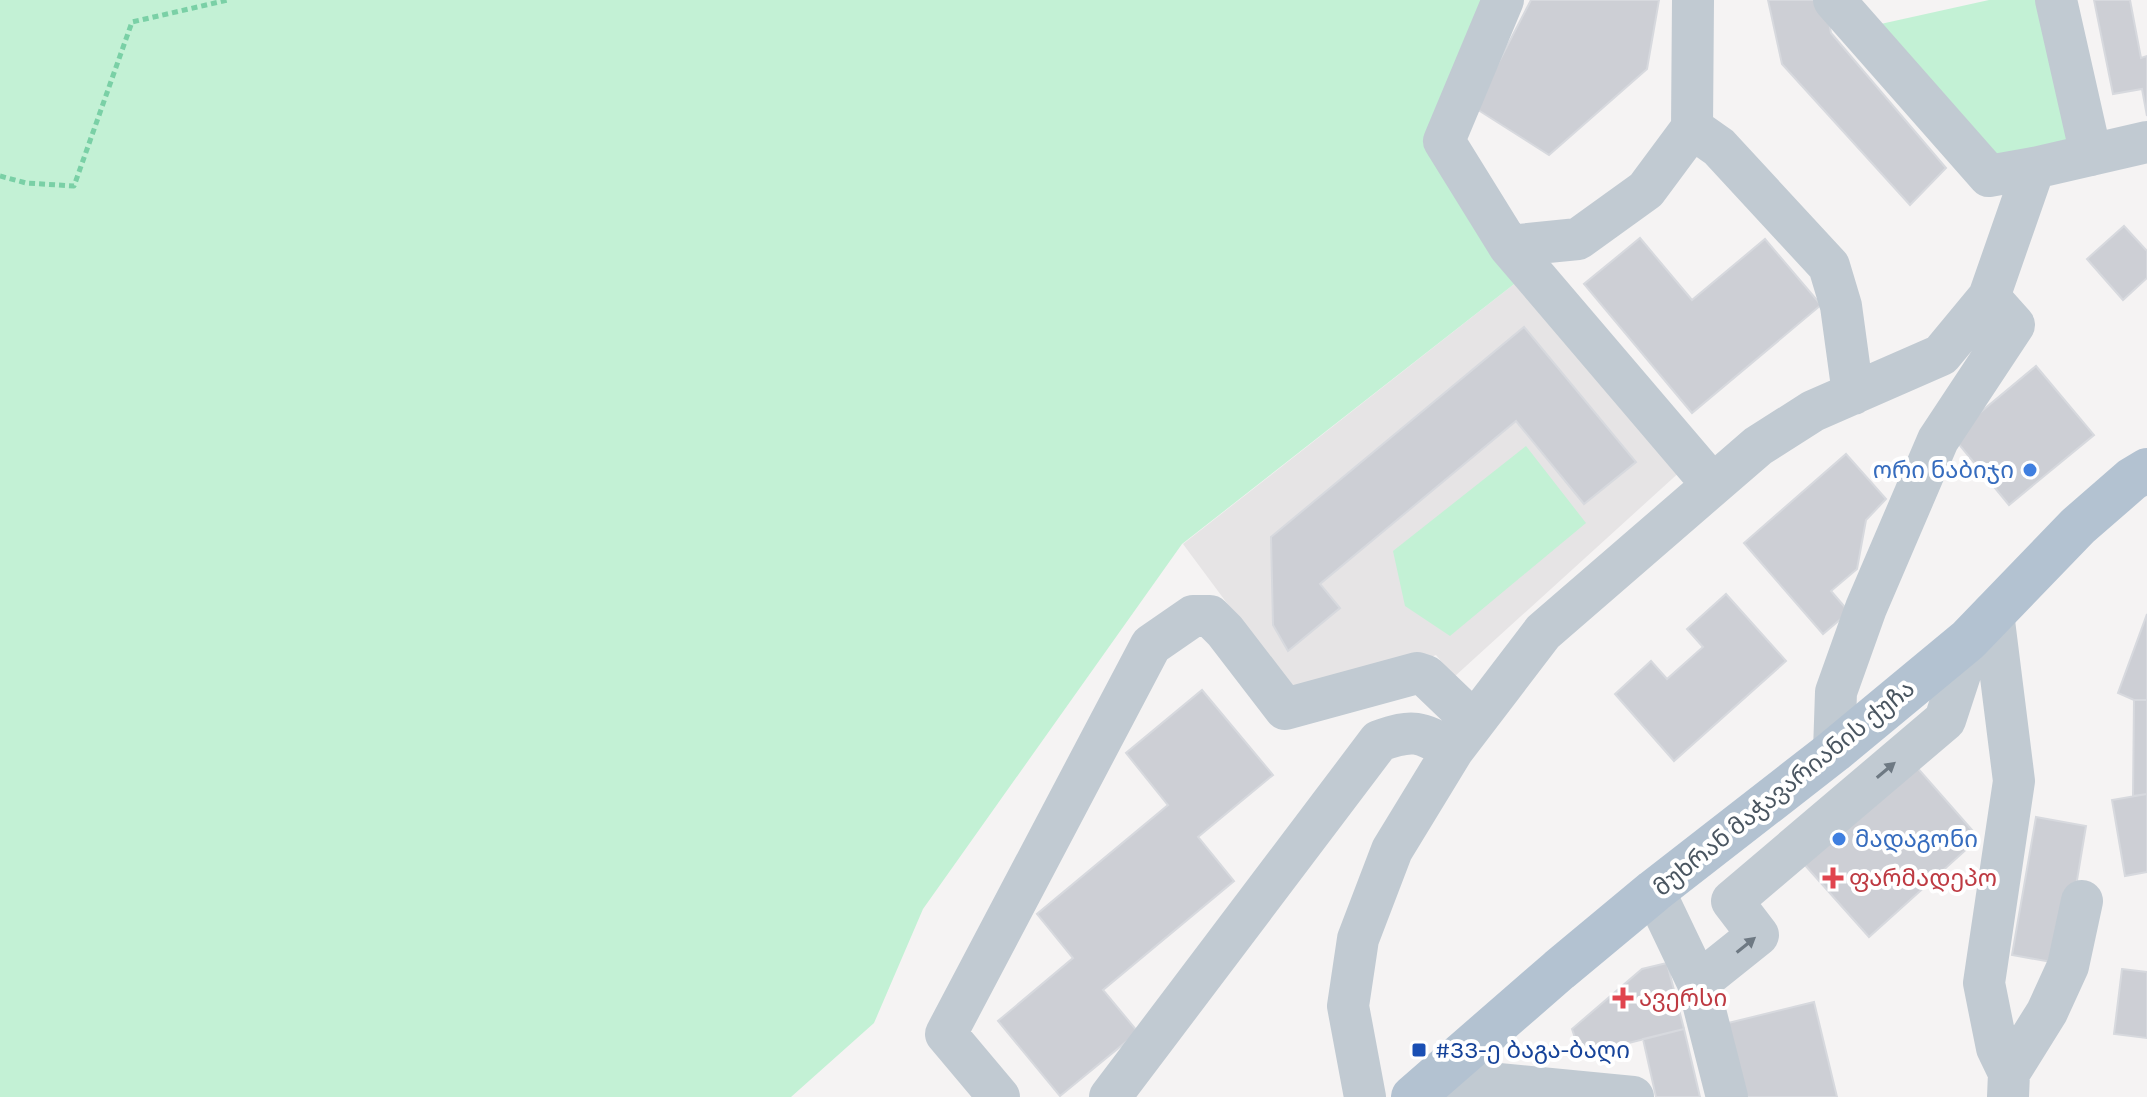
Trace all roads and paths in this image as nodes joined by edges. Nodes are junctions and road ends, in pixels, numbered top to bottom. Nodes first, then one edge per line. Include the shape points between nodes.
1 (228, 0) edge
2 (1503, 0) edge
3 (1693, 0) edge
4 (1834, 0) edge
5 (2056, 0) edge
6 (1692, 128) junction
7 (2147, 142) edge
8 (2091, 155) junction
9 (2034, 168) junction
10 (0, 176) edge
11 (1509, 246) junction
12 (1989, 297) junction
13 (1853, 394) junction
14 (2147, 470) edge
15 (1712, 484) junction
16 (1980, 627) junction
17 (1463, 736) junction
18 (1834, 751) junction
19 (1694, 861) junction
20 (1654, 891) junction
21 (1732, 901) junction
22 (2082, 901) dead end
23 (1698, 983) junction
24 (2009, 1085) edge
25 (1425, 1088) edge
26 (999, 1097) edge
27 (1110, 1097) edge
28 (1365, 1097) edge
29 (1633, 1097) edge
30 (1727, 1097) edge

1 - 10 path via 132,22 74,186
2 - 11 street via 1444,141
3 - 6 street
4 - 9 street via 1989,176
5 - 8 street
6 - 11 street via 1646,190 1578,239
6 - 13 street via 1719,147 1829,266 1841,306
7 - 8 street
8 - 9 street
9 - 12 street
11 - 15 street
12 - 13 street via 1941,355
12 - 18 street via 2014,325 1938,440 1866,608 1836,692
13 - 15 street via 1813,411 1758,446
14 - 16 main road, მუხრან მაჭავარიანის ქუჩა via 2078,526
15 - 17 street via 1543,632
16 - 18 main road, მუხრან მაჭავარიანის ქუჩა
21 -> 16 street via 1945,720
16 - 24 street via 2014,781 1984,983
17 - 26 street via 1426,676 1417,673 1285,709 1210,616 1193,616 1151,645 946,1034
17 - 27 street via 1428,737 1406,731 1379,741
17 - 28 street via 1392,850 1358,939 1348,1006
18 - 19 main road, მუხრან მაჭავარიანის ქუჩა
19 - 20 main road, მუხრან მაჭავარიანის ქუჩა
19 - 21 street
20 - 23 street
20 - 25 main road, მუხრან მაჭავარიანის ქუჩა
23 -> 21 street via 1758,935
22 - 24 street via 2068,966
23 - 30 street
25 - 29 street

